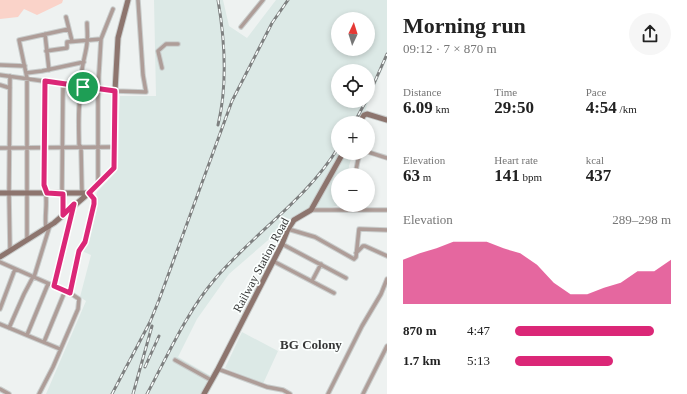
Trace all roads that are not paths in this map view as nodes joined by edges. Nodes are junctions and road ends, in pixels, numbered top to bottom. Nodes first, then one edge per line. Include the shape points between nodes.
1 (128, 0) edge
2 (138, 0) edge
3 (255, 0) edge
4 (262, 2) edge
5 (114, 9) dead end
6 (66, 17) dead end
7 (87, 23) dead end
8 (241, 27) dead end
9 (69, 29) junction
10 (45, 34) junction
11 (101, 39) junction
12 (72, 41) junction
13 (88, 41) junction
14 (178, 44) dead end
15 (46, 51) junction
16 (84, 62) junction
17 (0, 65) edge
18 (25, 66) junction
19 (162, 68) dead end
20 (49, 70) junction
21 (26, 73) junction
22 (0, 75) edge
23 (10, 76) junction
24 (27, 78) junction
25 (45, 81) junction
26 (63, 84) junction
27 (0, 85) edge
28 (83, 87) junction
29 (10, 88) junction
30 (98, 89) junction
31 (115, 91) junction
32 (364, 116) edge
33 (372, 116) edge
34 (375, 117) edge
35 (387, 120) edge
36 (98, 147) junction
37 (115, 147) junction
38 (0, 148) edge
39 (10, 148) junction
40 (27, 148) junction
41 (44, 148) junction
42 (62, 148) junction
43 (81, 148) junction
44 (375, 154) edge
45 (387, 158) edge
46 (338, 160) edge
47 (98, 184) junction
48 (0, 193) edge
49 (9, 193) junction
50 (27, 193) junction
51 (47, 193) junction
52 (89, 193) junction
53 (63, 194) junction
54 (82, 194) junction
55 (74, 204) junction
56 (311, 210) junction
57 (331, 210) edge
58 (375, 210) edge
59 (387, 210) edge
60 (63, 215) junction
61 (48, 227) junction
62 (288, 229) junction
63 (387, 230) edge
64 (26, 240) junction
65 (282, 244) junction
66 (10, 250) junction
67 (356, 254) junction
68 (387, 256) edge
69 (0, 257) edge
70 (273, 261) junction
71 (0, 263) edge
72 (321, 264) junction
73 (15, 269) junction
74 (34, 277) junction
75 (346, 278) dead end
76 (387, 279) edge
77 (312, 281) junction
78 (48, 284) junction
79 (54, 286) junction
80 (65, 291) junction
81 (70, 293) junction
82 (334, 293) dead end
83 (0, 309) edge
84 (0, 324) edge
85 (9, 328) junction
86 (27, 335) junction
87 (44, 342) junction
88 (387, 346) edge
89 (60, 349) junction
90 (175, 360) dead end
91 (218, 369) junction
92 (211, 380) junction
93 (0, 389) edge
94 (9, 394) edge
95 (38, 394) edge
96 (204, 394) edge
97 (290, 394) edge
98 (328, 394) edge
99 (363, 394) edge

1 - 31 street via 118,38
2 - 31 street via 146,92
3 - 4 street
4 - 8 street
5 - 11 street
6 - 9 street
7 - 13 street
9 - 10 street
9 - 12 street
10 - 15 street
10 - 18 street via 20,40
11 - 13 street
11 - 30 street
12 - 13 street
12 - 15 street via 67,42 67,48
13 - 16 street
14 - 19 street via 166,44 158,50
15 - 20 street
16 - 20 street
16 - 28 street
17 - 18 street
18 - 21 street
20 - 21 street
21 - 24 street
22 - 23 street
23 - 24 street
23 - 29 street
24 - 25 street
24 - 40 street
25 - 26 street
25 - 41 street
26 - 28 street
26 - 42 street
27 - 29 street
28 - 30 street
28 - 43 street via 79,114
29 - 39 street
30 - 31 street
30 - 36 street
31 - 37 street
32 - 33 street
34 - 35 street
36 - 37 street
36 - 43 street
36 - 47 street
37 - 47 street via 114,168
38 - 39 street
39 - 40 street
39 - 49 street
40 - 41 street
40 - 50 street
41 - 42 street
41 - 51 street via 44,185
42 - 43 street
42 - 53 street
43 - 54 street
44 - 45 street
46 - 56 street, Railway Station Road
47 - 52 street
48 - 49 street
49 - 50 street
49 - 66 street
50 - 51 street
50 - 64 street
51 - 53 street
51 - 61 street via 44,216
52 - 54 street
52 - 55 street
52 - 81 street via 94,199 94,204 85,242 79,251
53 - 54 street
53 - 60 street
55 - 60 street
55 - 79 street
56 - 57 street
56 - 62 street, Railway Station Road via 296,218
58 - 59 street
60 - 61 street
61 - 64 street
61 - 74 street
62 - 65 street, Railway Station Road
62 - 67 street via 315,237 354,259
63 - 67 street via 359,229
64 - 66 street
65 - 70 street, Railway Station Road
65 - 72 street
66 - 69 street
67 - 68 street via 365,246
70 - 77 street
70 - 91 street, Railway Station Road
71 - 73 street
72 - 75 street
72 - 77 street
73 - 74 street
73 - 83 street
74 - 78 street
74 - 85 street
76 - 98 street
77 - 82 street
78 - 79 street
78 - 86 street
79 - 80 street
80 - 81 street
80 - 87 street
81 - 89 street via 78,298 80,303
84 - 85 street
85 - 86 street
86 - 87 street
87 - 89 street
88 - 99 street
89 - 95 street
90 - 92 street
91 - 92 street, Railway Station Road
91 - 97 street
92 - 96 street, Railway Station Road
93 - 94 street

